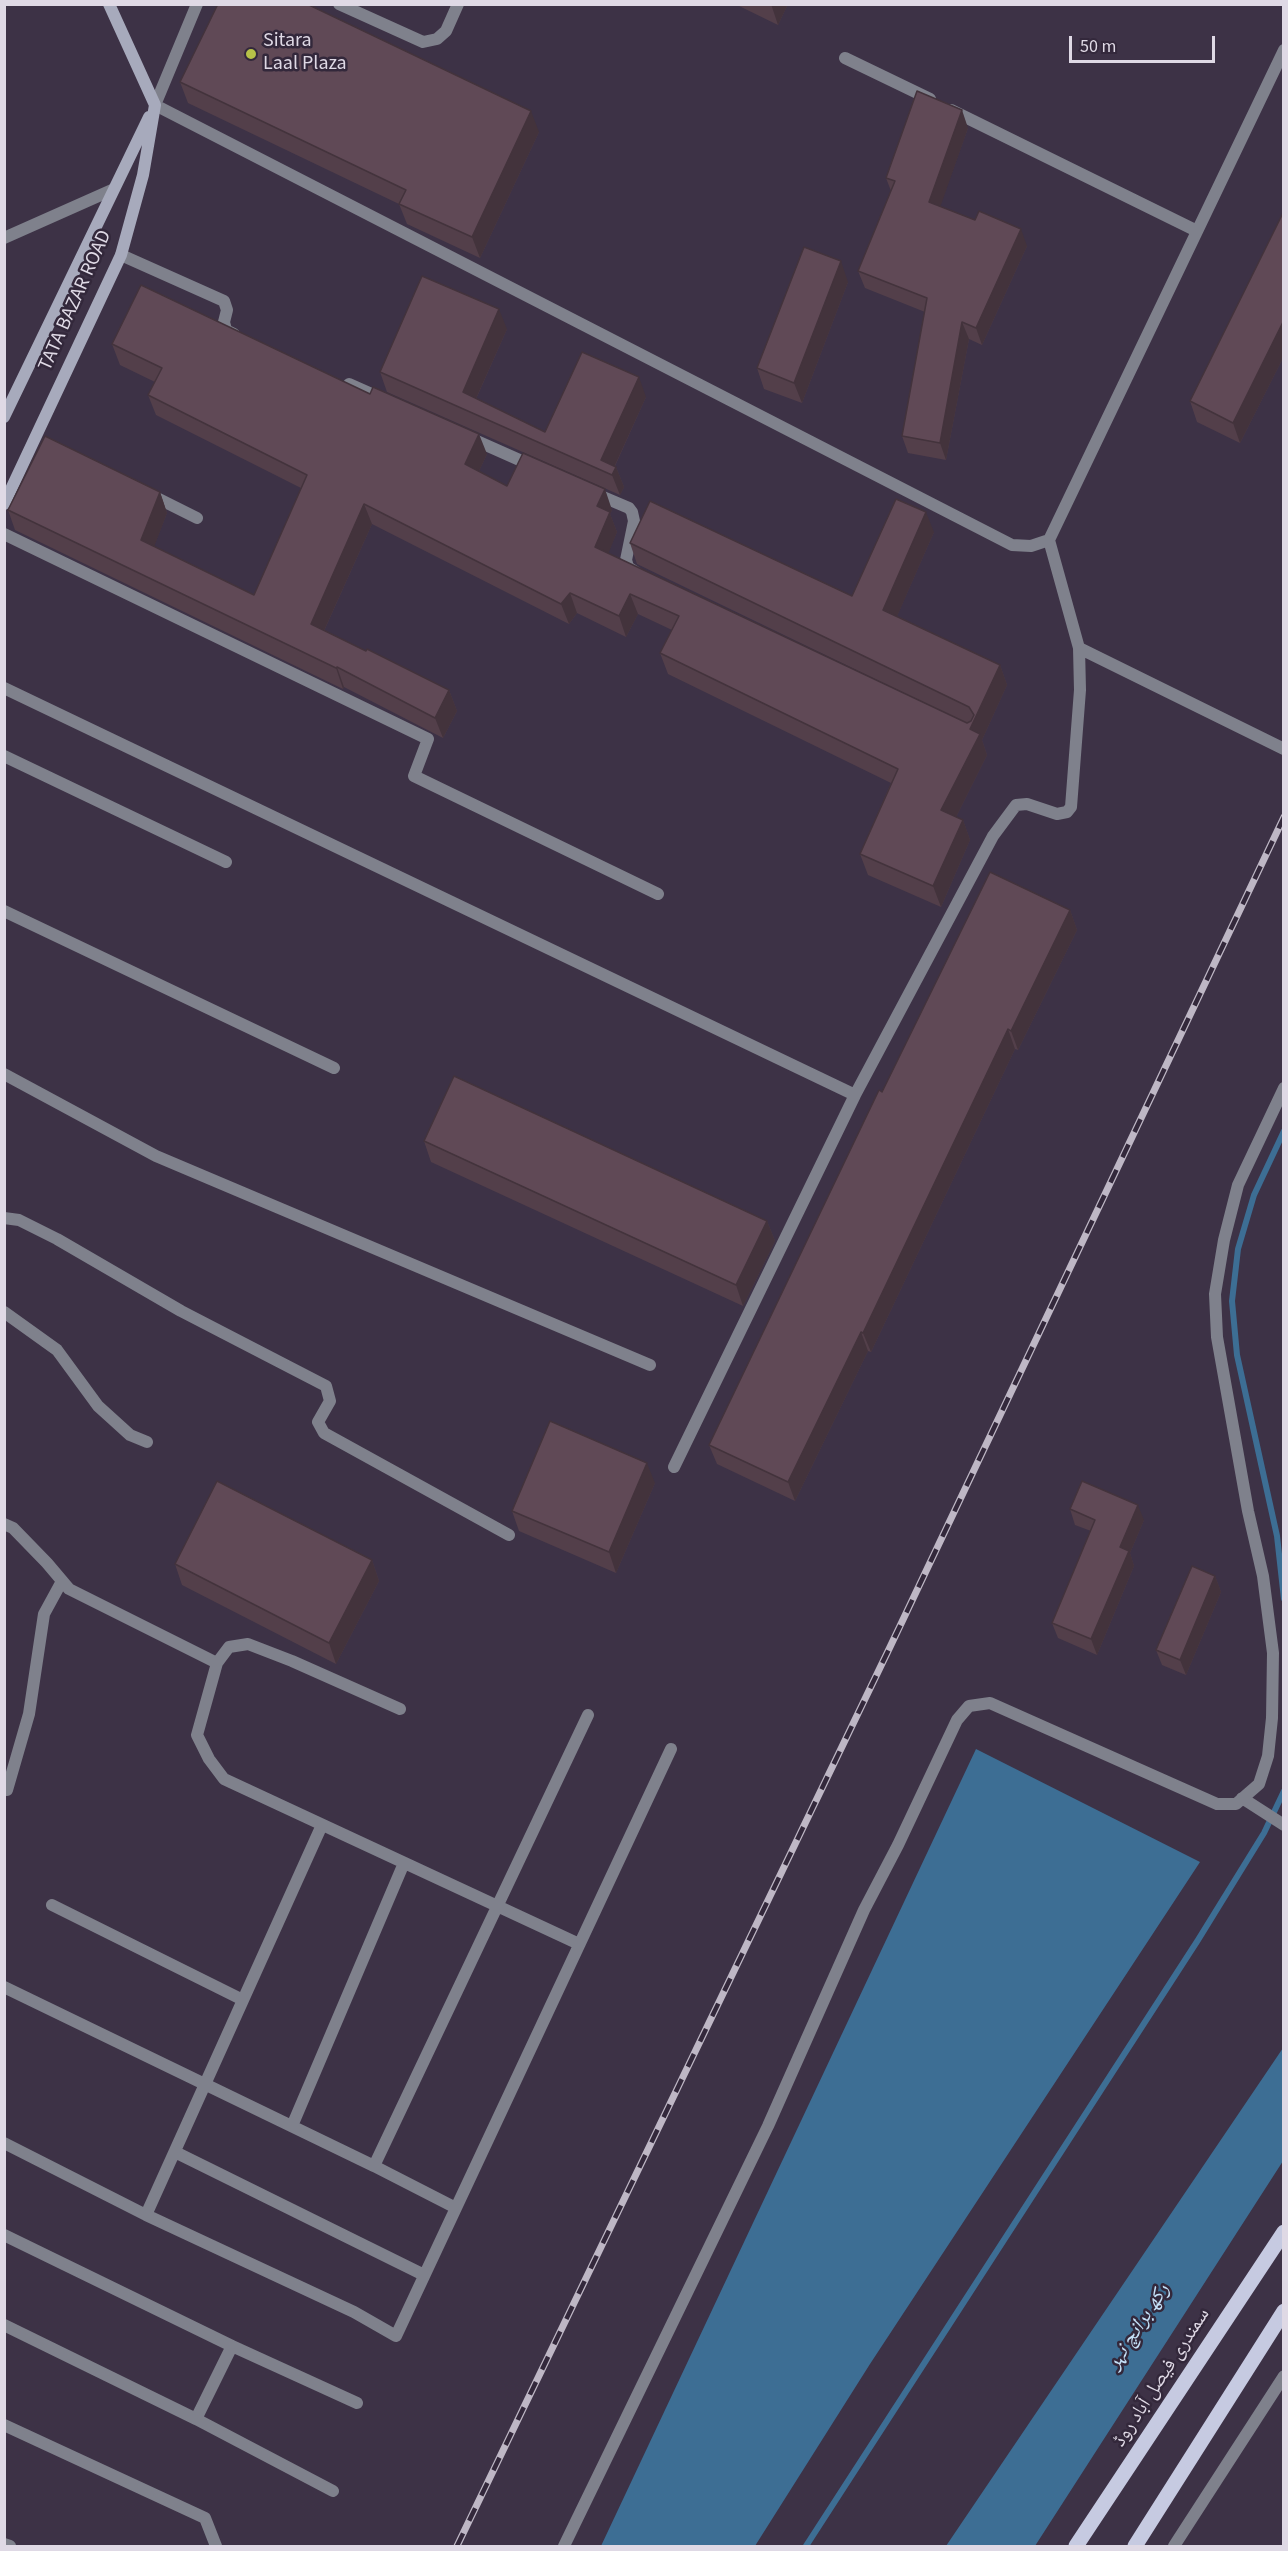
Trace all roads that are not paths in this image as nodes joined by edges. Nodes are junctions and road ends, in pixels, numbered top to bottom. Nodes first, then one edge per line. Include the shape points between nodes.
1 (109, 4) edge
2 (197, 4) edge
3 (339, 4) edge
4 (458, 4) edge
5 (1284, 50) edge
6 (845, 58) dead end
7 (155, 105) junction
8 (112, 190) junction
9 (1197, 231) junction
10 (4, 238) edge
11 (121, 255) junction
12 (247, 339) edge
13 (340, 381) edge
14 (392, 404) edge
15 (4, 417) edge
16 (457, 432) edge
17 (543, 470) edge
18 (136, 488) edge
19 (586, 489) edge
20 (4, 504) edge
21 (197, 518) dead end
22 (4, 534) edge
23 (1049, 540) junction
24 (653, 581) edge
25 (1079, 648) junction
26 (4, 688) edge
27 (1284, 749) edge
28 (4, 756) edge
29 (226, 862) dead end
30 (658, 894) dead end
31 (4, 911) edge
32 (334, 1068) dead end
33 (4, 1074) edge
34 (1284, 1088) edge
35 (855, 1095) junction
36 (4, 1218) edge
37 (4, 1312) edge
38 (650, 1365) dead end
39 (147, 1442) dead end
40 (674, 1467) dead end
41 (4, 1524) edge
42 (508, 1535) dead end
43 (62, 1581) junction
44 (217, 1663) junction
45 (400, 1709) dead end
46 (588, 1715) dead end
47 (671, 1749) dead end
48 (7, 1790) dead end
49 (1242, 1798) junction
50 (321, 1824) junction
51 (1284, 1826) edge
52 (404, 1863) junction
53 (52, 1905) dead end
54 (498, 1905) junction
55 (579, 1944) junction
56 (4, 1987) edge
57 (243, 2000) junction
58 (205, 2084) junction
59 (292, 2126) junction
60 (4, 2143) edge
61 (175, 2152) junction
62 (374, 2166) junction
63 (456, 2208) junction
64 (146, 2215) junction
65 (1284, 2232) edge
66 (4, 2235) edge
67 (424, 2275) junction
68 (1284, 2311) edge
69 (4, 2325) edge
70 (232, 2346) junction
71 (1284, 2376) edge
72 (357, 2403) dead end
73 (196, 2419) junction
74 (4, 2425) edge
75 (333, 2491) dead end
76 (4, 2544) edge
77 (10, 2547) edge
78 (216, 2547) edge
79 (564, 2547) edge
80 (1076, 2547) edge
81 (1135, 2547) edge
82 (1174, 2547) edge

1 - 7 street
2 - 7 street, TATA BAZAR ROAD
3 - 4 street via 423,42 437,39 446,31
5 - 9 street
6 - 9 street
7 - 8 street, TATA BAZAR ROAD
7 - 11 street, TATA BAZAR ROAD via 143,175
7 - 23 street via 1012,544 1031,546
8 - 10 street
8 - 15 street, TATA BAZAR ROAD
9 - 23 street
11 - 12 street via 224,301 226,330
11 - 20 street, TATA BAZAR ROAD via 40,441
13 - 14 street
16 - 17 street
18 - 21 street
19 - 24 street via 629,508 634,521 626,560 632,571
22 - 30 street via 428,739 414,776
23 - 25 street
25 - 27 street
25 - 35 street via 1080,690 1071,807 1057,814 1026,804 1012,808 976,864
26 - 35 street
28 - 29 street
31 - 32 street
33 - 38 street via 156,1156
34 - 49 street via 1238,1185 1215,1294 1217,1337 1263,1576 1273,1653 1268,1756 1258,1784
35 - 40 street
36 - 42 street via 19,1220 57,1239 181,1311 326,1386 330,1401 318,1422 324,1433
37 - 39 street via 57,1350 98,1406 130,1435
41 - 43 street via 13,1528
43 - 44 street
43 - 48 street via 44,1614 29,1714
44 - 45 street via 229,1647 248,1644
44 - 50 street via 197,1735 209,1759 224,1779
46 - 54 street
47 - 55 street
49 - 51 street
49 - 79 street via 1236,1804 1217,1804 990,1703 969,1706 957,1720 864,1910 763,2137
50 - 52 street
50 - 57 street
52 - 54 street
52 - 59 street
53 - 57 street
54 - 55 street
54 - 62 street
55 - 63 street
56 - 58 street
57 - 58 street
58 - 59 street
58 - 61 street
59 - 62 street
60 - 64 street
61 - 64 street
61 - 67 street
62 - 63 street
63 - 67 street
64 - 67 street via 354,2312 396,2336
65 - 80 main road, سمندری فیصل آباد روڈ
66 - 70 street
68 - 81 main road
69 - 73 street
70 - 72 street
70 - 73 street
71 - 82 street
73 - 75 street
74 - 78 street via 205,2518
76 - 77 street

